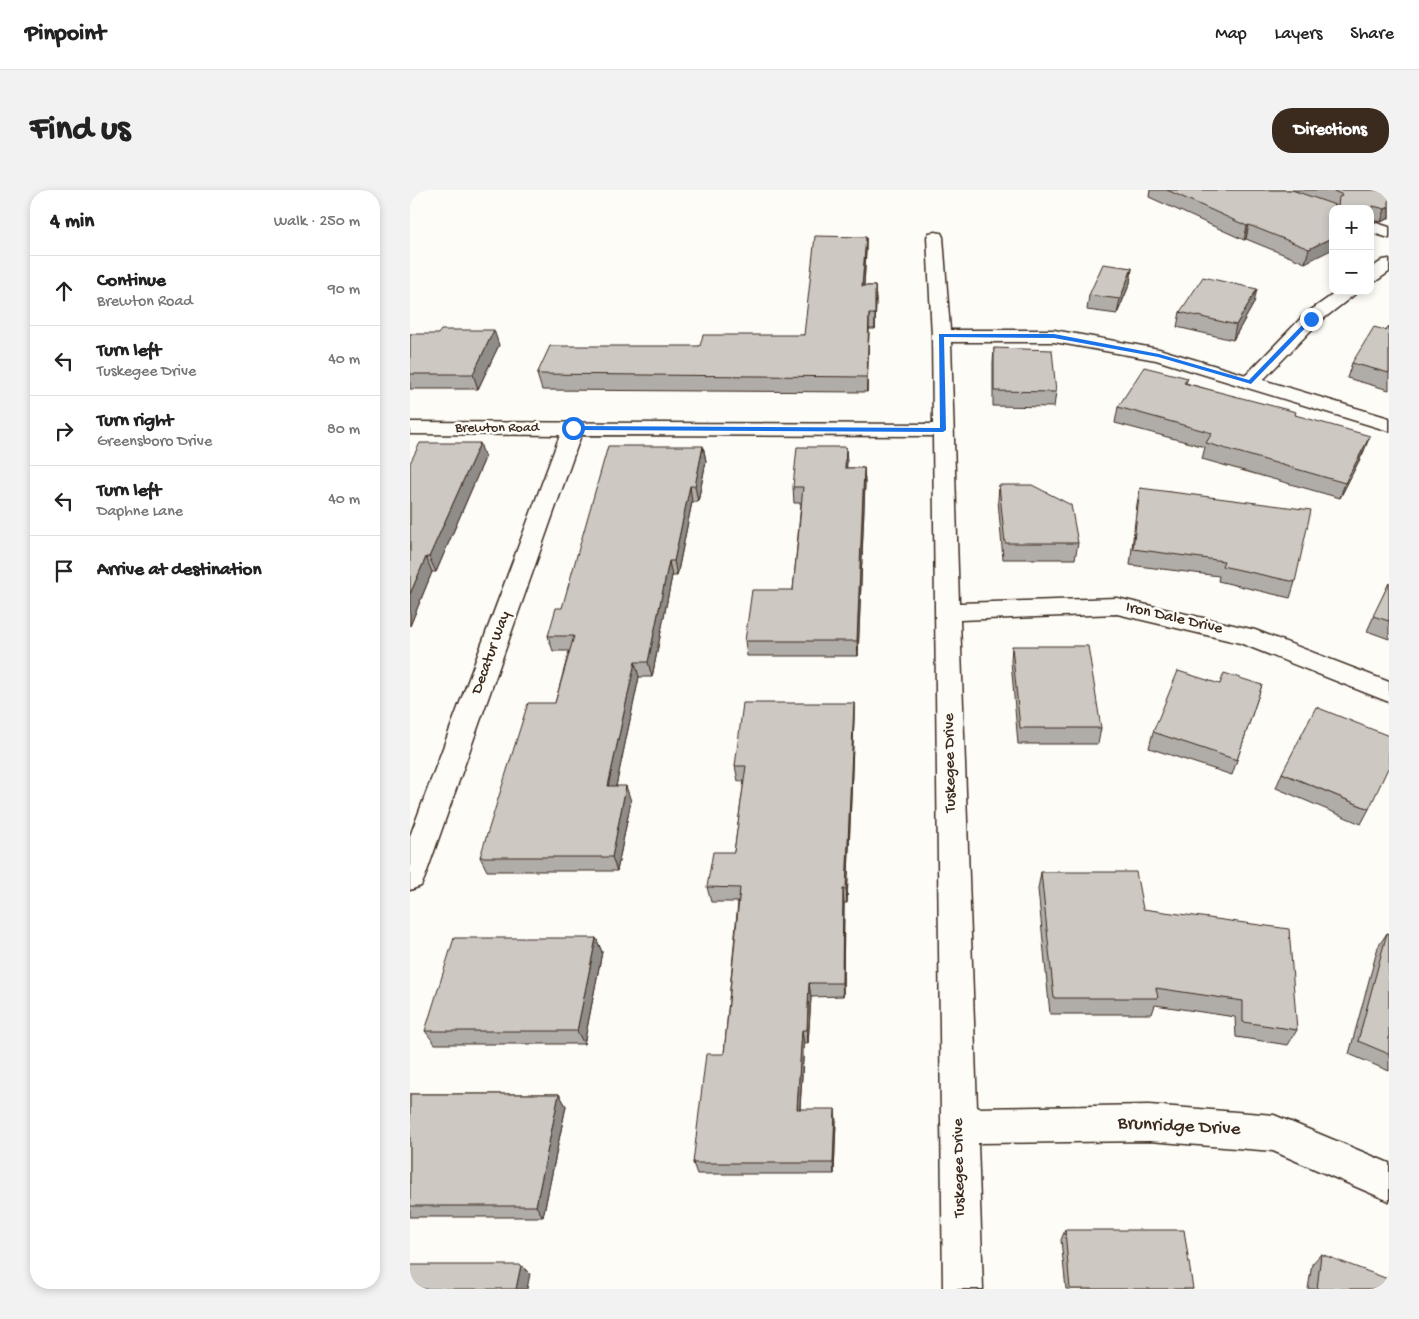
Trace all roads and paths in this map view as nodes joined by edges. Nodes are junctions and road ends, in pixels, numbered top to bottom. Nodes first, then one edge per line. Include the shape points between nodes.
1 (1374, 227) edge
2 (1389, 233) edge
3 (935, 237) dead end
4 (1389, 264) edge
5 (1374, 274) edge
6 (1344, 295) edge
7 (941, 336) junction
8 (1251, 382) junction
9 (1389, 425) edge
10 (410, 428) edge
11 (573, 428) junction
12 (943, 430) junction
13 (947, 612) junction
14 (1389, 692) edge
15 (410, 877) edge
16 (959, 1126) junction
17 (1389, 1182) edge
18 (963, 1289) edge

1 - 2 street
3 - 7 street, Tuskegee Drive
4 - 5 street
6 - 8 street via 1311,319
7 - 8 street via 1054,336 1159,355
7 - 12 street, Tuskegee Drive
8 - 9 street
10 - 11 street, Brewton Road
11 - 12 street, Brewton Road
11 - 15 street, Decatur Way
12 - 13 street, Tuskegee Drive
13 - 14 street, Iron Dale Drive via 1117,606 1246,636
13 - 16 street, Tuskegee Drive
16 - 17 street, Brunridge Drive via 1149,1123 1274,1133
16 - 18 street, Tuskegee Drive

